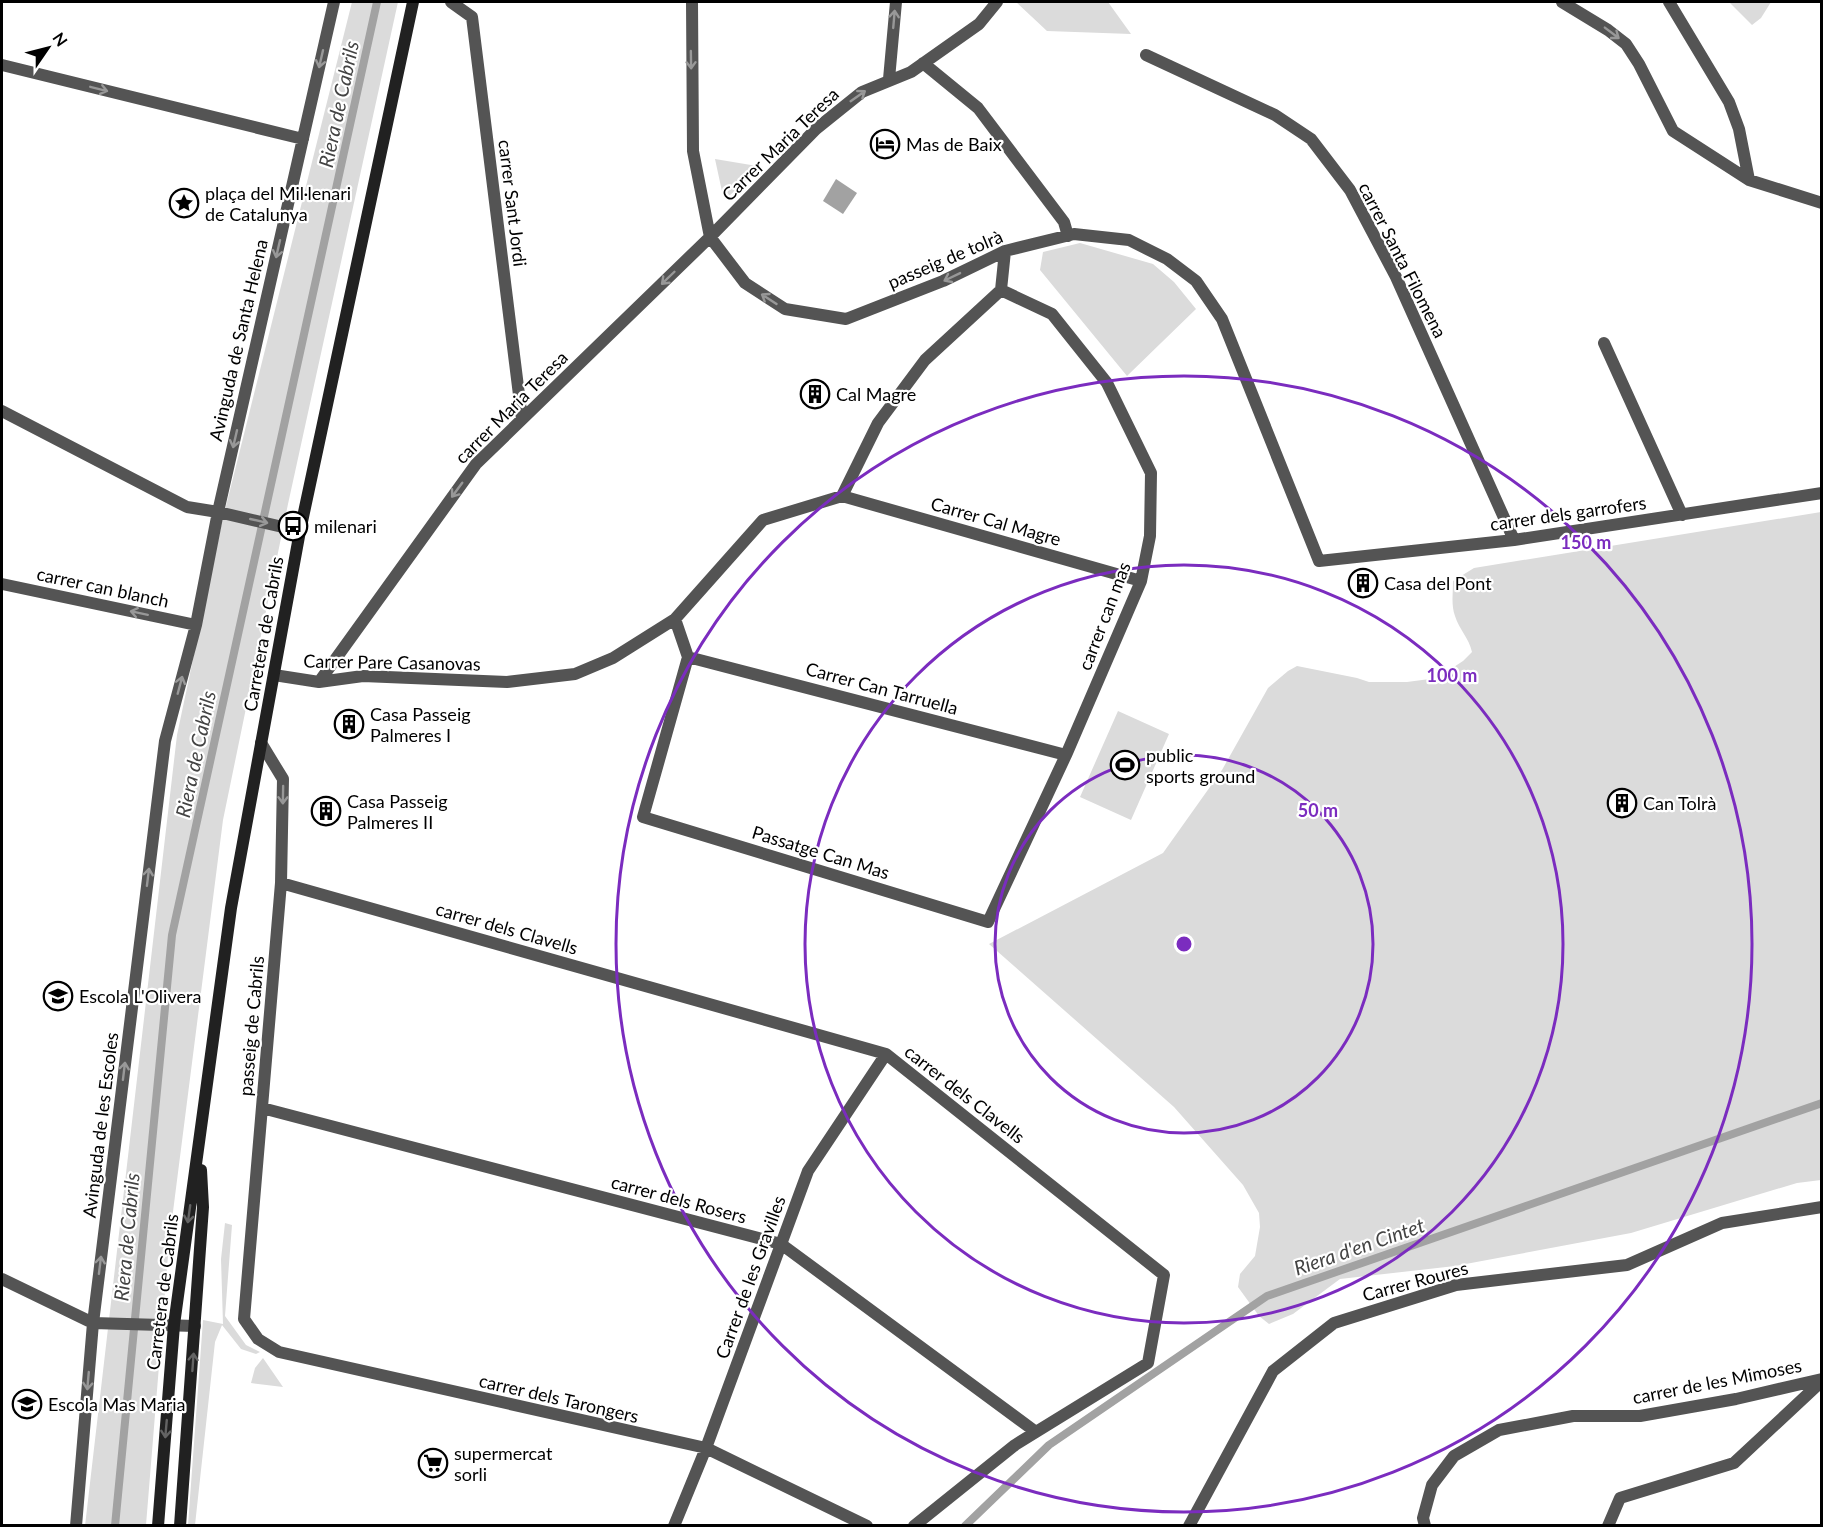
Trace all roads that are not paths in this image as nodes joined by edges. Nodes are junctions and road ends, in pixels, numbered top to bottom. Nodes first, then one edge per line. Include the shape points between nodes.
1 (334, 2) edge
2 (412, 2) edge
3 (451, 2) edge
4 (692, 2) edge
5 (896, 2) edge
6 (997, 2) edge
7 (1562, 2) edge
8 (1669, 2) edge
9 (1146, 55) dead end
10 (923, 63) junction
11 (2, 65) edge
12 (889, 79) junction
13 (303, 139) junction
14 (1749, 180) junction
15 (1821, 203) edge
16 (1068, 236) junction
17 (710, 237) junction
18 (1005, 251) junction
19 (1001, 290) junction
20 (1604, 343) dead end
21 (2, 411) edge
22 (522, 419) junction
23 (1821, 493) edge
24 (842, 496) junction
25 (218, 512) junction
26 (1682, 515) junction
27 (300, 531) junction
28 (1514, 540) junction
29 (1319, 561) joint
30 (1141, 581) junction
31 (2, 584) edge
32 (675, 619) junction
33 (196, 625) junction
34 (688, 657) junction
35 (274, 675) junction
36 (319, 682) junction
37 (261, 743) junction
38 (1066, 755) junction
39 (281, 884) junction
40 (988, 922) joint
41 (886, 1054) junction
42 (262, 1108) junction
43 (200, 1136) junction
44 (1821, 1207) edge
45 (781, 1244) junction
46 (2, 1279) edge
47 (244, 1318) joint
48 (93, 1323) junction
49 (169, 1325) junction
50 (195, 1326) junction
51 (1821, 1380) edge
52 (1036, 1432) junction
53 (706, 1448) junction
54 (76, 1526) edge
55 (158, 1526) edge
56 (180, 1526) edge
57 (674, 1526) edge
58 (867, 1526) edge
59 (914, 1526) edge
60 (1189, 1526) edge
61 (1425, 1526) edge
62 (1608, 1526) edge

1 -> 13 street, Avinguda de Santa Helena
2 - 27 street, Carretera de Cabrils
3 - 22 street, carrer Sant Jordi via 472,17
4 -> 17 street via 693,151
12 -> 5 street
6 - 10 street, Carrer Maria Teresa via 979,24
7 -> 14 street via 1626,44 1673,131
8 - 14 street via 1728,102 1739,129
9 - 28 street, carrer Santa Filomena via 1275,115 1311,139 1350,190 1396,277
10 - 12 street, Carrer Maria Teresa via 911,72
10 - 16 street via 978,108 1064,222
11 -> 13 street
17 -> 12 street, Carrer Maria Teresa via 816,129 862,92
13 -> 25 street, Avinguda de Santa Helena
14 - 15 street
16 - 18 street, passeig de tolrà
16 - 29 street, passeig de tolrà via 1129,240 1167,259 1196,281 1222,320
18 -> 17 street, passeig de tolrà via 943,281 846,319 785,309 745,283
17 -> 22 street, carrer Maria Teresa
18 - 19 street
19 - 24 street via 925,360 878,423
19 - 30 street, carrer can mas via 1052,314 1107,383 1151,473 1150,536
20 - 26 street
21 - 25 street via 187,507
22 -> 36 street, carrer Maria Teresa via 476,464
23 - 26 street, carrer dels garrofers
24 - 30 street, Carrer Cal Magre
24 - 32 street via 763,520
25 -> 27 street
25 - 33 street, Avinguda de Santa Helena
26 - 28 street, carrer dels garrofers
27 - 35 street, Carretera de Cabrils
28 - 29 street, carrer dels garrofers
30 - 38 street, carrer can mas
33 -> 31 street, carrer can blanch
32 - 34 street
32 - 36 street, Carrer Pare Casanovas via 613,658 575,674 507,682 363,676
48 -> 33 street, Avinguda de les Escoles via 165,741
34 - 38 street, Carrer Can Tarruella
34 - 40 street, Passatge Can Mas via 643,817
35 - 36 street, Carrer Pare Casanovas
35 - 37 street, Carretera de Cabrils
37 -> 39 street, passeig de Cabrils via 283,779
37 - 43 street, Carretera de Cabrils via 231,908
38 - 40 street, carrer can mas
39 - 41 street, carrer dels Clavells
39 - 42 street, passeig de Cabrils
41 - 45 street, Carrer de les Gravilles via 808,1171
41 - 52 street, carrer dels Clavells via 1164,1275 1148,1363
42 - 45 street, carrer dels Rosers
42 - 47 street, passeig de Cabrils
43 -> 49 street, Carretera de Cabrils
43 - 50 street, Carretera de Cabrils via 203,1207
44 - 60 street, Carrer Roures via 1722,1223 1628,1265 1456,1285 1334,1323 1273,1371
45 - 52 street, carrer dels Rosers
45 - 53 street, Carrer de les Gravilles
46 - 48 street
47 - 53 street, carrer dels Tarongers via 258,1339 279,1352
48 - 49 street
48 -> 54 street, Avinguda de les Escoles
49 - 50 street
49 -> 55 street, Carretera de Cabrils
56 -> 50 street, Carretera de Cabrils
51 - 61 street, carrer de les Mimoses via 1640,1416 1573,1416 1500,1430 1454,1456 1432,1485 1423,1518
51 - 62 street via 1734,1463 1620,1498
52 - 59 street, carrer dels Clavells
53 - 57 street, Carrer de les Gravilles
53 - 58 street, carrer dels Tarongers

